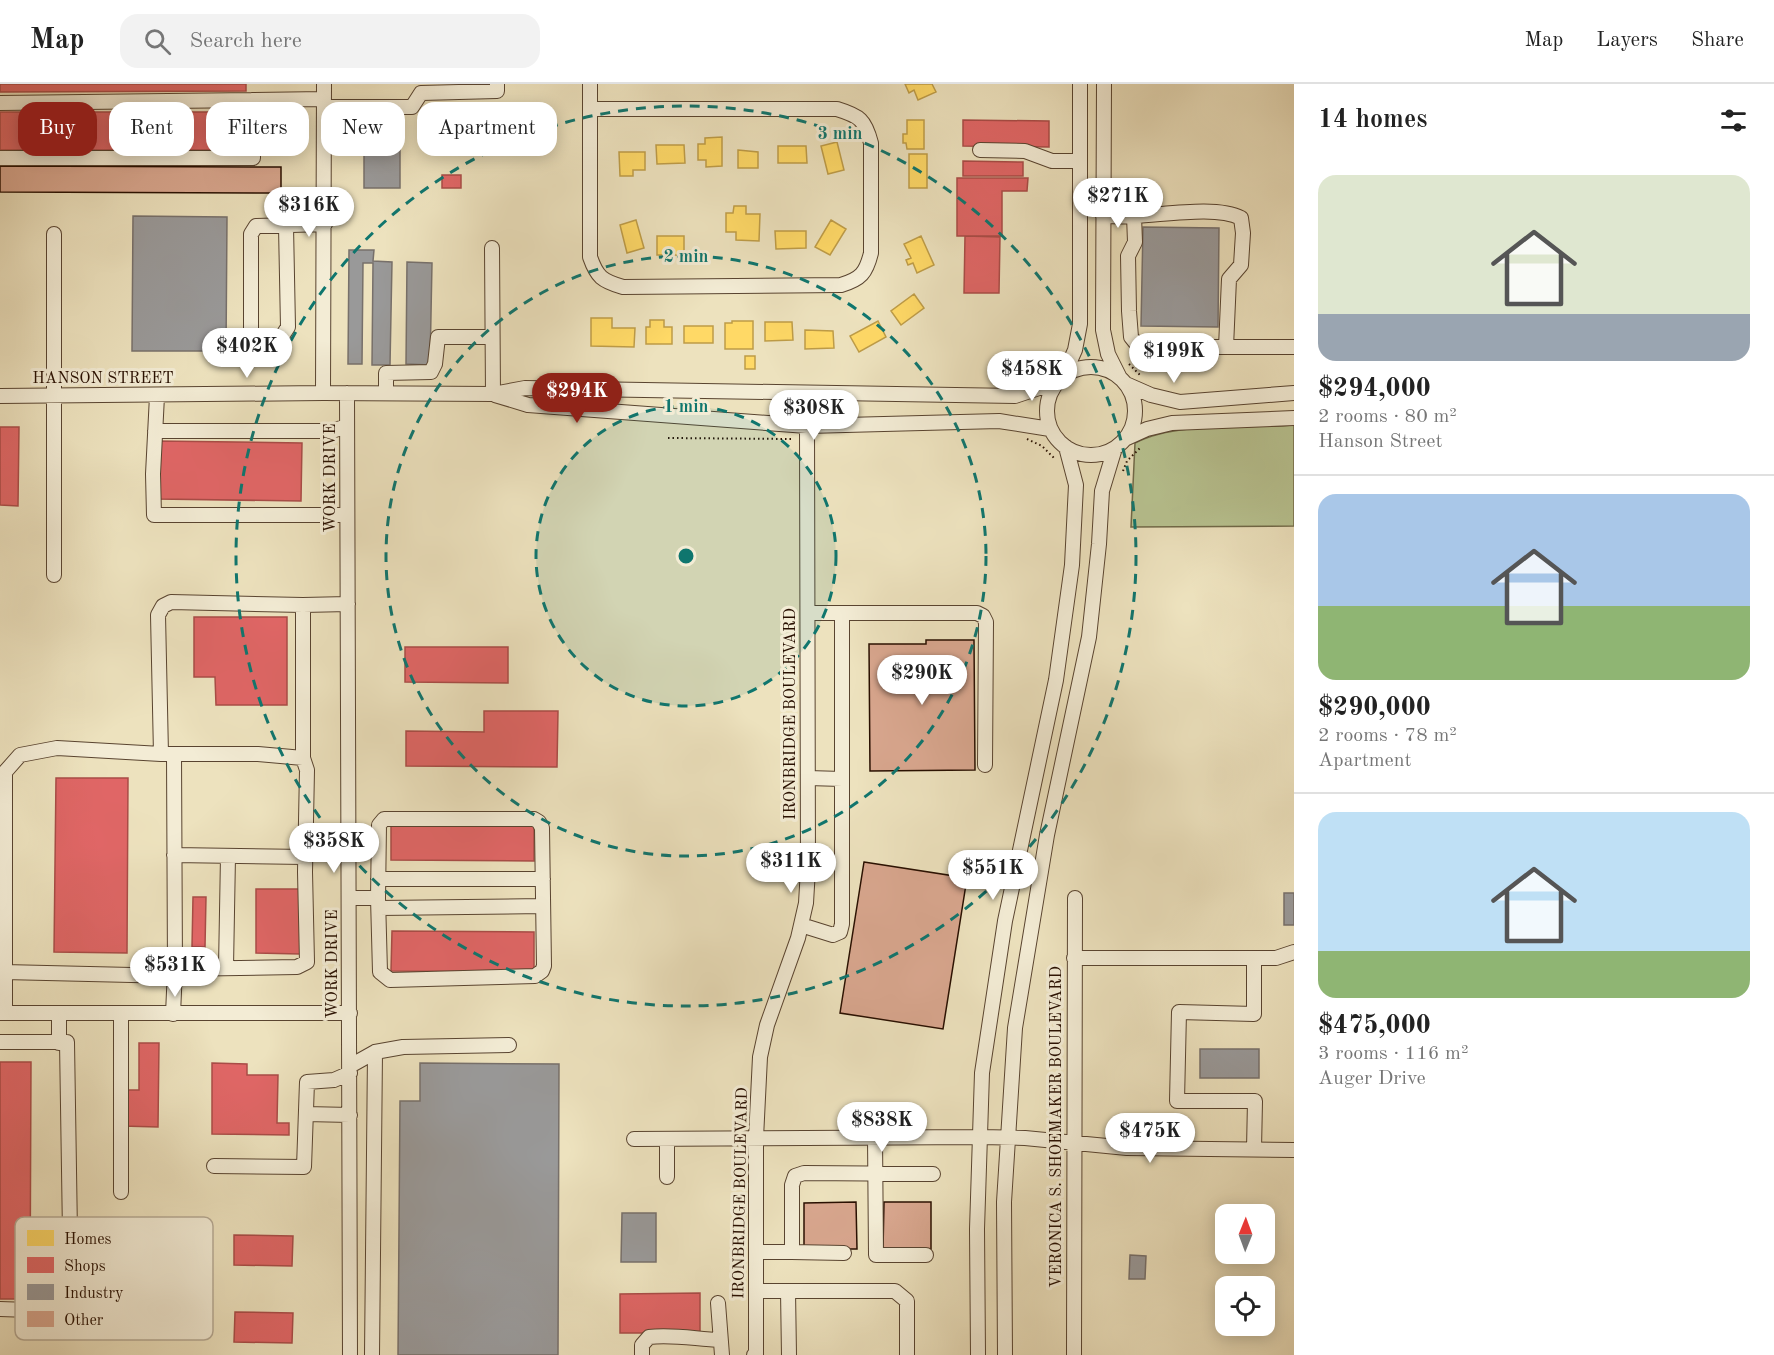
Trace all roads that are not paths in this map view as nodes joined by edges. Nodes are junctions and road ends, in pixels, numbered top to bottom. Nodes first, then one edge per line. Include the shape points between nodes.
1 (324, 84) edge
2 (497, 84) edge
3 (590, 84) edge
4 (1080, 84) edge
5 (1104, 84) edge
6 (252, 100) junction
7 (324, 102) edge
8 (0, 103) edge
9 (321, 103) edge
10 (405, 107) edge
11 (590, 109) junction
12 (980, 150) dead end
13 (324, 156) edge
14 (0, 159) edge
15 (1080, 161) junction
16 (1102, 216) junction
17 (1134, 216) junction
18 (325, 224) junction
19 (286, 226) junction
20 (54, 234) dead end
21 (492, 248) dead end
22 (492, 337) junction
23 (1226, 347) junction
24 (1294, 347) edge
25 (1060, 380) junction
26 (1123, 381) junction
27 (323, 393) junction
28 (347, 393) junction
29 (386, 393) junction
30 (1294, 393) edge
31 (493, 394) junction
32 (0, 396) edge
33 (54, 396) junction
34 (157, 396) junction
35 (1294, 418) edge
36 (347, 426) junction
37 (1050, 429) junction
38 (155, 431) junction
39 (807, 432) junction
40 (1120, 444) junction
41 (1066, 447) junction
42 (347, 515) junction
43 (54, 575) dead end
44 (348, 604) junction
45 (303, 605) junction
46 (808, 613) junction
47 (842, 613) junction
48 (167, 754) junction
49 (303, 758) junction
50 (985, 765) dead end
51 (808, 778) junction
52 (842, 779) junction
53 (174, 855) junction
54 (228, 856) junction
55 (305, 857) junction
56 (378, 879) junction
57 (543, 879) junction
58 (350, 898) junction
59 (1074, 898) dead end
60 (378, 903) junction
61 (543, 906) junction
62 (801, 926) junction
63 (1294, 952) edge
64 (1074, 958) junction
65 (1254, 958) junction
66 (226, 968) junction
67 (4, 972) junction
68 (174, 973) junction
69 (59, 1013) junction
70 (350, 1013) junction
71 (2, 1014) edge
72 (121, 1014) junction
73 (173, 1014) junction
74 (0, 1042) edge
75 (59, 1042) junction
76 (509, 1045) dead end
77 (375, 1052) junction
78 (350, 1070) junction
79 (306, 1114) junction
80 (350, 1115) junction
81 (875, 1137) junction
82 (980, 1137) junction
83 (1008, 1137) junction
84 (756, 1138) junction
85 (634, 1139) dead end
86 (667, 1139) junction
87 (1074, 1142) junction
88 (1254, 1149) junction
89 (1294, 1150) edge
90 (214, 1166) dead end
91 (875, 1174) junction
92 (933, 1174) dead end
93 (667, 1177) dead end
94 (121, 1192) dead end
95 (70, 1217) edge
96 (756, 1252) junction
97 (792, 1252) junction
98 (844, 1253) dead end
99 (926, 1255) dead end
100 (756, 1291) junction
101 (788, 1291) junction
102 (718, 1303) dead end
103 (0, 1310) edge
104 (15, 1310) edge
105 (720, 1340) junction
106 (350, 1355) edge
107 (372, 1355) edge
108 (642, 1355) edge
109 (722, 1355) edge
110 (755, 1355) edge
111 (789, 1355) edge
112 (907, 1355) edge
113 (978, 1355) edge
114 (1005, 1355) edge
115 (1074, 1355) edge

1 - 7 street
2 - 10 street via 497,91 421,93 412,107
3 - 11 street
4 - 15 street
5 - 16 street
6 - 8 street
6 - 9 street
6 - 14 street via 253,158
11 - 11 street via 590,257 595,272 606,282 623,287 841,285 856,280 867,267 871,253 871,143 866,125 855,114 837,108
12 - 15 street via 1025,151 1052,161
13 - 18 street
15 - 25 street via 1080,324 1075,350
16 - 17 street
16 - 26 street via 1104,339
17 - 23 street via 1135,242 1128,256 1129,311 1131,337 1138,347
17 - 23 street via 1179,212 1232,213 1241,218 1241,265 1229,279
18 - 19 street
18 - 27 street
19 - 19 street via 256,226 250,234 251,332 260,338 281,338 288,327
20 - 33 street
21 - 22 street
22 - 29 street via 438,337 431,372 386,373
22 - 31 street
23 - 24 street
25 - 26 street, HANSON STREET via 1074,370 1092,367 1110,371
25 - 31 street, HANSON STREET via 1015,396 525,388
25 - 37 street via 1047,405
26 - 30 street, HANSON STREET via 1151,395 1180,402
26 - 40 street via 1132,395 1135,418
27 - 28 street, HANSON STREET
27 - 34 street, HANSON STREET
28 - 29 street, HANSON STREET
28 - 36 street, WORK DRIVE
29 - 31 street, HANSON STREET
31 - 39 street, HANSON STREET via 528,405
32 - 33 street, HANSON STREET
33 - 34 street, HANSON STREET
33 - 43 street
34 - 38 street
35 - 40 street via 1172,423 1147,429
36 - 38 street via 333,431
36 - 42 street, WORK DRIVE
37 - 39 street, HANSON STREET via 999,421
37 - 41 street
38 - 42 street via 154,515
39 - 46 street, IRONBRIDGE BOULEVARD
40 - 41 street via 1103,454 1090,455
40 - 83 street, VERONICA S. SHOEMAKER BOULEVARD via 1102,491 1089,637 1047,835 1015,1028
41 - 82 street via 1076,485 1072,565 1056,680 1005,921 982,1073
42 - 44 street, WORK DRIVE
44 - 45 street
44 - 58 street, WORK DRIVE
45 - 48 street via 171,602 164,606 158,615
45 - 49 street
46 - 47 street
46 - 51 street, IRONBRIDGE BOULEVARD
47 - 50 street via 983,616
47 - 52 street
48 - 49 street
48 - 53 street
48 - 67 street via 57,748 20,755 5,772
49 - 55 street via 307,770
51 - 52 street
51 - 62 street, IRONBRIDGE BOULEVARD via 808,869
52 - 62 street via 840,932 833,935
53 - 54 street
53 - 68 street
54 - 55 street
54 - 66 street
55 - 66 street via 307,962 297,967
56 - 57 street
56 - 57 street via 379,825 384,819 534,819 542,828
56 - 60 street
57 - 61 street
58 - 60 street
58 - 70 street, WORK DRIVE
59 - 64 street, VERONICA S. SHOEMAKER BOULEVARD
60 - 61 street
60 - 61 street via 380,972 390,980 536,976 544,966
62 - 84 street, IRONBRIDGE BOULEVARD via 760,1058
63 - 65 street via 1275,958
64 - 65 street
64 - 87 street, VERONICA S. SHOEMAKER BOULEVARD
65 - 88 street via 1254,1014 1179,1012 1177,1101 1254,1101
66 - 68 street
67 - 68 street
67 - 71 street
68 - 73 street
69 - 71 street
69 - 72 street
69 - 75 street
70 - 73 street
70 - 78 street, WORK DRIVE
72 - 73 street
72 - 94 street
74 - 75 street
75 - 95 street via 67,1042
76 - 77 street via 403,1047
77 - 78 street
77 - 107 street
78 - 79 street via 334,1080 307,1082
78 - 80 street, WORK DRIVE
79 - 80 street
79 - 90 street via 304,1167
80 - 106 street, WORK DRIVE
81 - 82 street
81 - 84 street
81 - 91 street
82 - 83 street
82 - 113 street
83 - 87 street
83 - 114 street, VERONICA S. SHOEMAKER BOULEVARD via 1004,1202
84 - 86 street
84 - 96 street, IRONBRIDGE BOULEVARD
85 - 86 street
86 - 93 street
87 - 88 street via 1127,1148
87 - 115 street, VERONICA S. SHOEMAKER BOULEVARD
88 - 89 street
91 - 92 street
91 - 97 street via 795,1176
91 - 99 street via 876,1255
96 - 97 street
96 - 100 street, IRONBRIDGE BOULEVARD
97 - 98 street
100 - 101 street
100 - 110 street, IRONBRIDGE BOULEVARD
101 - 111 street
101 - 112 street via 895,1292 907,1301
102 - 105 street
103 - 104 street
105 - 108 street via 649,1337 642,1345
105 - 109 street

